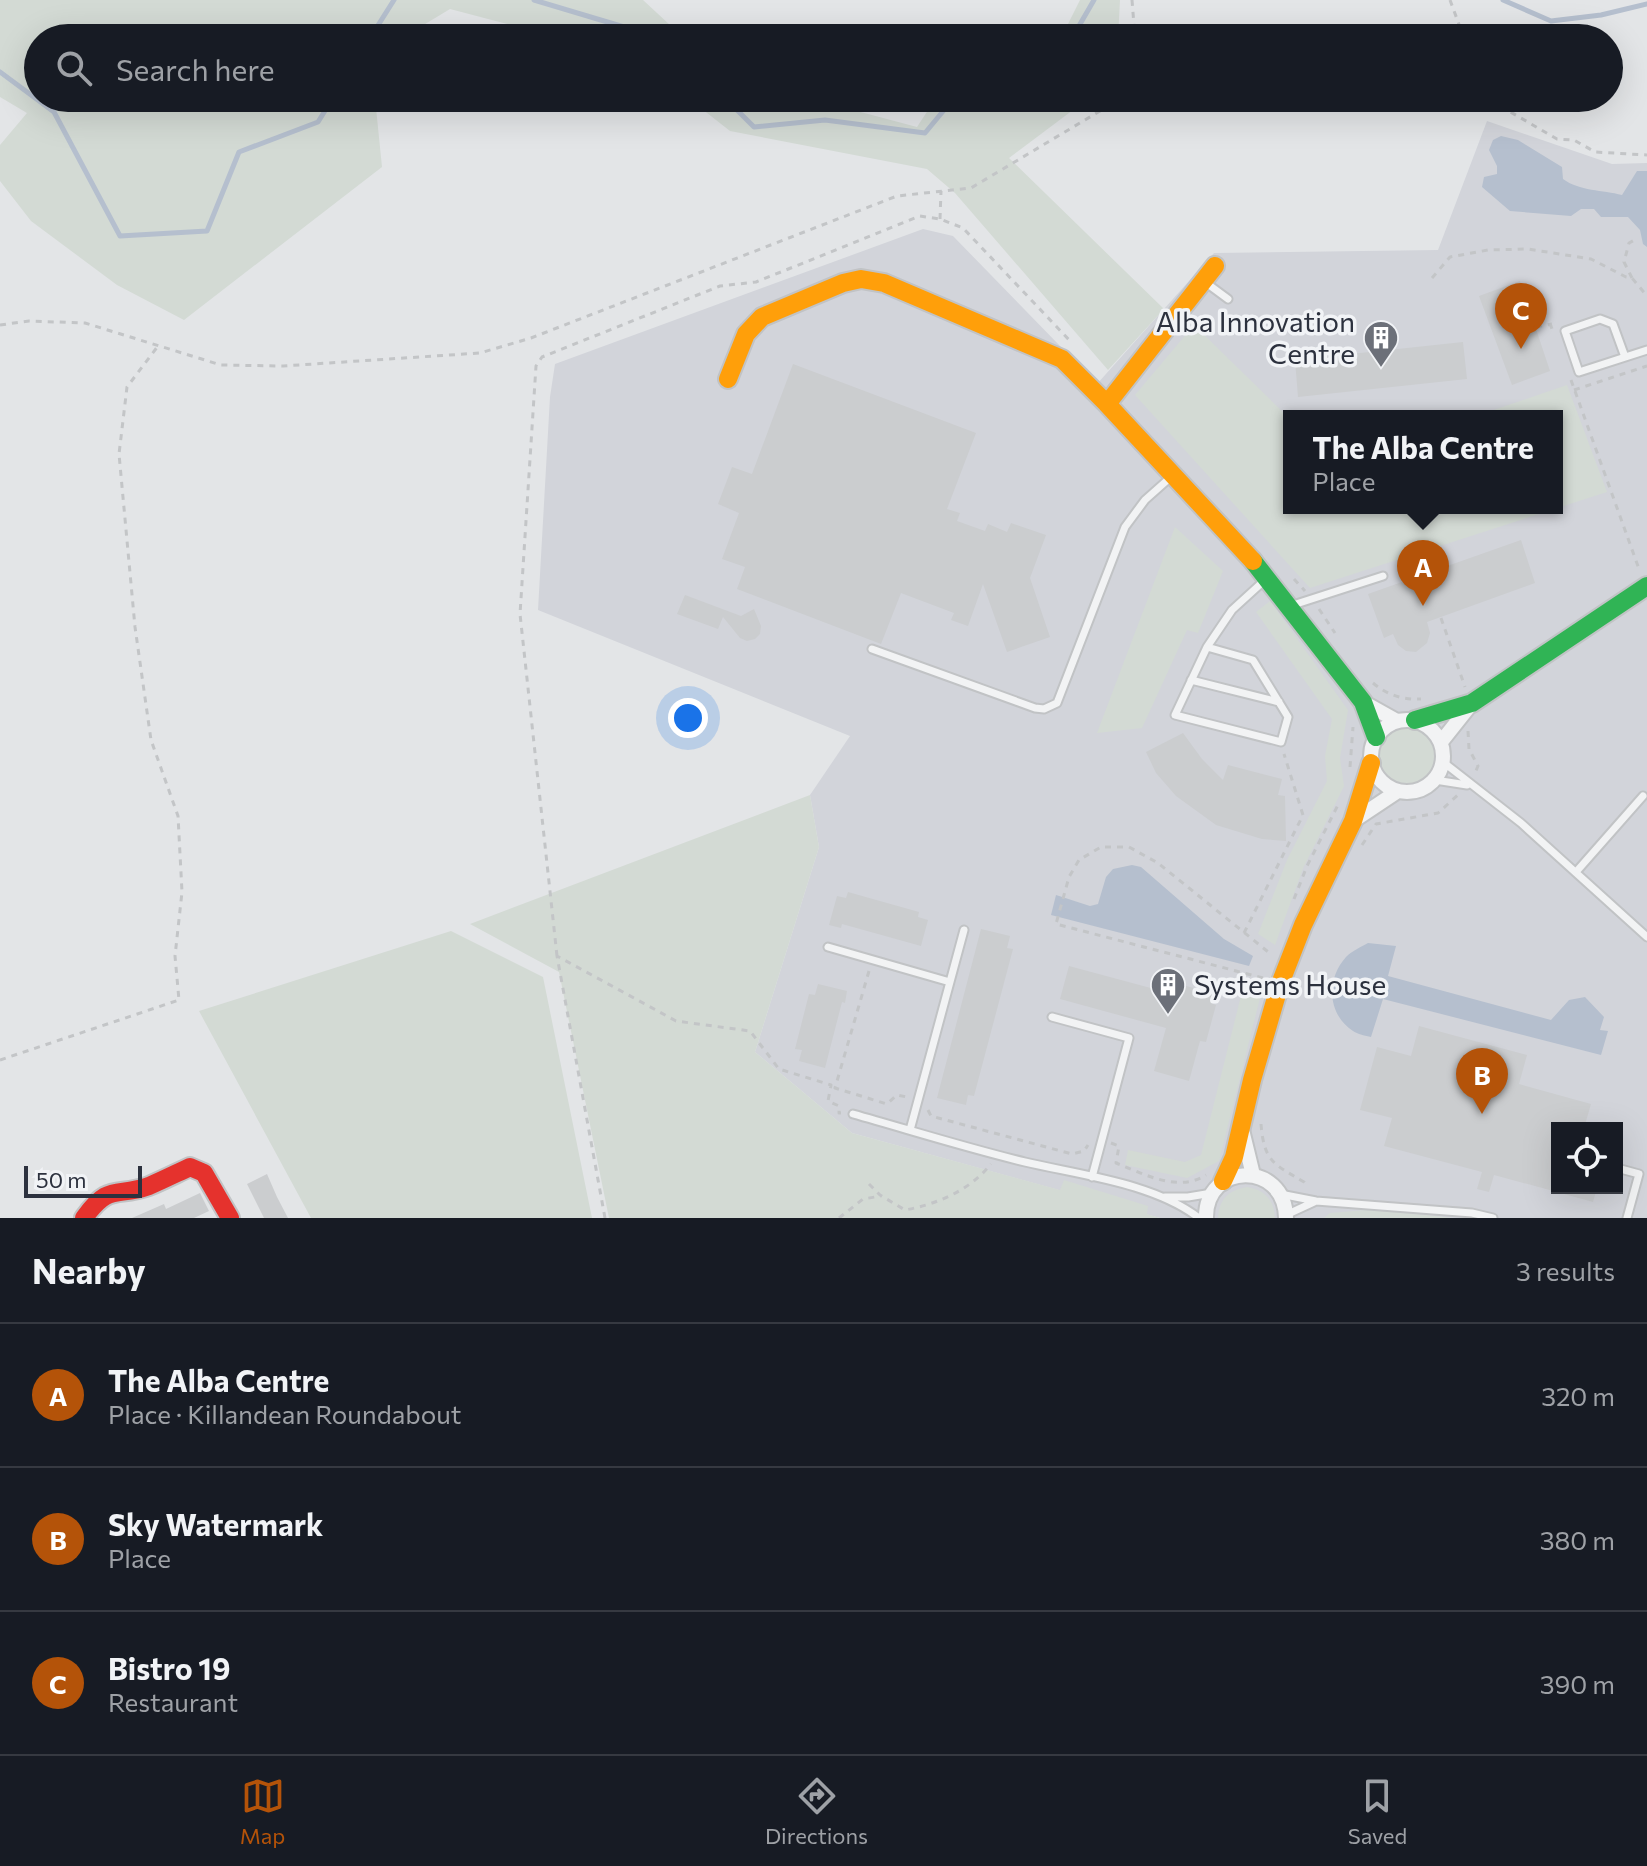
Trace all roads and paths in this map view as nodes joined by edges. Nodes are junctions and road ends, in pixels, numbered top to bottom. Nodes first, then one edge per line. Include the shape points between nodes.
1 (1132, 0) edge
2 (1450, 0) edge
3 (1134, 24) edge
4 (1459, 24) edge
5 (1098, 112) edge
6 (1510, 112) edge
7 (1647, 155) edge
8 (941, 191) junction
9 (940, 219) junction
10 (1638, 238) dead end
11 (1210, 274) joint
12 (1432, 278) dead end
13 (1632, 278) junction
14 (1647, 296) edge
15 (1228, 299) dead end
16 (1550, 323) junction
17 (0, 325) edge
18 (1536, 327) dead end
19 (1565, 331) junction
20 (1555, 336) dead end
21 (158, 346) junction
22 (1075, 347) dead end
23 (1647, 350) edge
24 (1625, 357) junction
25 (1647, 366) edge
26 (1569, 377) dead end
27 (728, 379) dead end
28 (1574, 390) junction
29 (1107, 404) junction
30 (1173, 475) junction
31 (1647, 568) edge
32 (1290, 575) dead end
33 (1383, 576) dead end
34 (1268, 577) junction
35 (1647, 586) edge
36 (1312, 598) junction
37 (1291, 606) junction
38 (1441, 618) dead end
39 (1337, 636) dead end
40 (1207, 647) junction
41 (872, 649) dead end
42 (1191, 680) junction
43 (1373, 683) dead end
44 (1454, 692) dead end
45 (1431, 698) dead end
46 (1279, 702) junction
47 (1363, 702) junction
48 (1472, 703) junction
49 (1353, 718) dead end
50 (1406, 720) junction
51 (1468, 730) dead end
52 (1376, 737) junction
53 (1281, 742) junction
54 (1441, 742) junction
55 (1443, 762) junction
56 (1371, 763) junction
57 (1350, 766) dead end
58 (1435, 780) junction
59 (1469, 785) junction
60 (1398, 791) junction
61 (1643, 796) dead end
62 (1338, 805) dead end
63 (1353, 821) junction
64 (1361, 847) dead end
65 (1576, 872) junction
66 (1290, 911) dead end
67 (964, 930) dead end
68 (1244, 933) junction
69 (1647, 937) edge
70 (828, 947) dead end
71 (557, 956) junction
72 (872, 960) junction
73 (1269, 967) dead end
74 (1266, 979) dead end
75 (950, 982) junction
76 (1052, 1017) dead end
77 (0, 1060) edge
78 (919, 1100) junction
79 (853, 1114) joint
80 (1260, 1120) dead end
81 (910, 1130) junction
82 (1242, 1130) junction
83 (1102, 1140) junction
84 (999, 1155) junction
85 (1623, 1170) edge
86 (1253, 1175) junction
87 (1092, 1177) junction
88 (1215, 1182) junction
89 (869, 1184) dead end
90 (1280, 1194) junction
91 (881, 1196) junction
92 (1163, 1197) junction
93 (1316, 1201) junction
94 (1286, 1217) edge
95 (84, 1218) edge
96 (230, 1218) edge
97 (605, 1218) edge
98 (839, 1218) edge
99 (1199, 1218) edge
100 (1206, 1218) edge
101 (1493, 1218) edge
102 (1627, 1218) edge

1 - 3 path
2 - 4 path
5 - 8 path via 971,188
6 - 7 path via 1557,139 1574,140 1595,152
8 - 9 path
8 - 21 path via 897,196 480,353 221,365
9 - 22 path via 963,228
9 - 71 path via 920,216 756,282 720,286 542,357 536,366 520,614
10 - 13 path via 1629,243 1624,262
11 - 15 lane
11 - 29 street
12 - 13 path via 1450,257 1528,249 1591,259
13 - 14 path
16 - 18 path
16 - 19 path
16 - 20 path
17 - 21 path via 85,323
19 - 24 lane via 1600,319 1613,324
19 - 24 lane via 1579,372
21 - 77 path via 127,387 119,454 151,740 178,816 179,1000
23 - 24 lane
25 - 28 path
26 - 28 path
27 - 29 street via 746,334 762,317 861,279 884,283 1062,359
28 - 31 path via 1640,573
29 - 30 street
30 - 34 street
30 - 41 lane via 1125,527 1057,703 1035,708
32 - 36 path
33 - 36 lane
34 - 37 street
34 - 40 lane via 1232,610
35 - 48 street
36 - 37 lane
36 - 39 path
37 - 47 street
38 - 44 path via 1465,687
40 - 42 lane
40 - 46 lane via 1253,660
42 - 46 lane
42 - 53 lane via 1175,715
43 - 45 path via 1383,693
46 - 53 lane via 1288,717
47 - 50 street
47 - 52 street
48 - 50 street
48 - 54 street
49 - 57 path
50 - 52 street via 1385,727
50 - 54 street via 1435,732
51 - 59 path via 1469,749 1478,766
52 - 56 street
53 - 68 path via 1303,815
54 - 55 street
55 - 58 street
55 - 59 lane
56 - 60 street via 1380,781
56 - 63 street
58 - 59 lane
58 - 60 street via 1411,792
59 - 64 path via 1438,813 1376,824
59 - 65 lane
60 - 63 street
61 - 65 lane
62 - 66 path
63 - 82 street via 1280,984
65 - 69 lane
67 - 75 lane
68 - 73 path via 1272,955
68 - 74 path via 1158,863 1129,847 1101,847 1079,860 1056,924
70 - 72 lane
71 - 79 path via 676,1021 750,1031 779,1069 831,1085 828,1101 839,1106 839,1113
71 - 97 path
72 - 75 lane
72 - 78 path via 835,1088 887,1104 897,1095
75 - 78 lane
76 - 83 lane via 1129,1038
78 - 81 lane
78 - 83 path via 925,1101 931,1116 1072,1154 1084,1151 1091,1139
79 - 81 lane
80 - 93 path via 1271,1163 1304,1182
81 - 84 lane
82 - 86 street
82 - 88 street
83 - 87 lane
83 - 88 path via 1119,1146 1116,1163 1155,1179
84 - 87 lane
84 - 91 path via 981,1176 935,1205 905,1210
85 - 102 lane via 1639,1174
86 - 88 street
86 - 90 street
87 - 92 lane
88 - 92 lane via 1188,1197
88 - 100 street
89 - 91 path
90 - 93 lane
90 - 94 street
91 - 98 path via 863,1199
92 - 99 lane
93 - 94 lane
93 - 101 lane
95 - 96 street via 112,1192 146,1187 190,1167 204,1173

